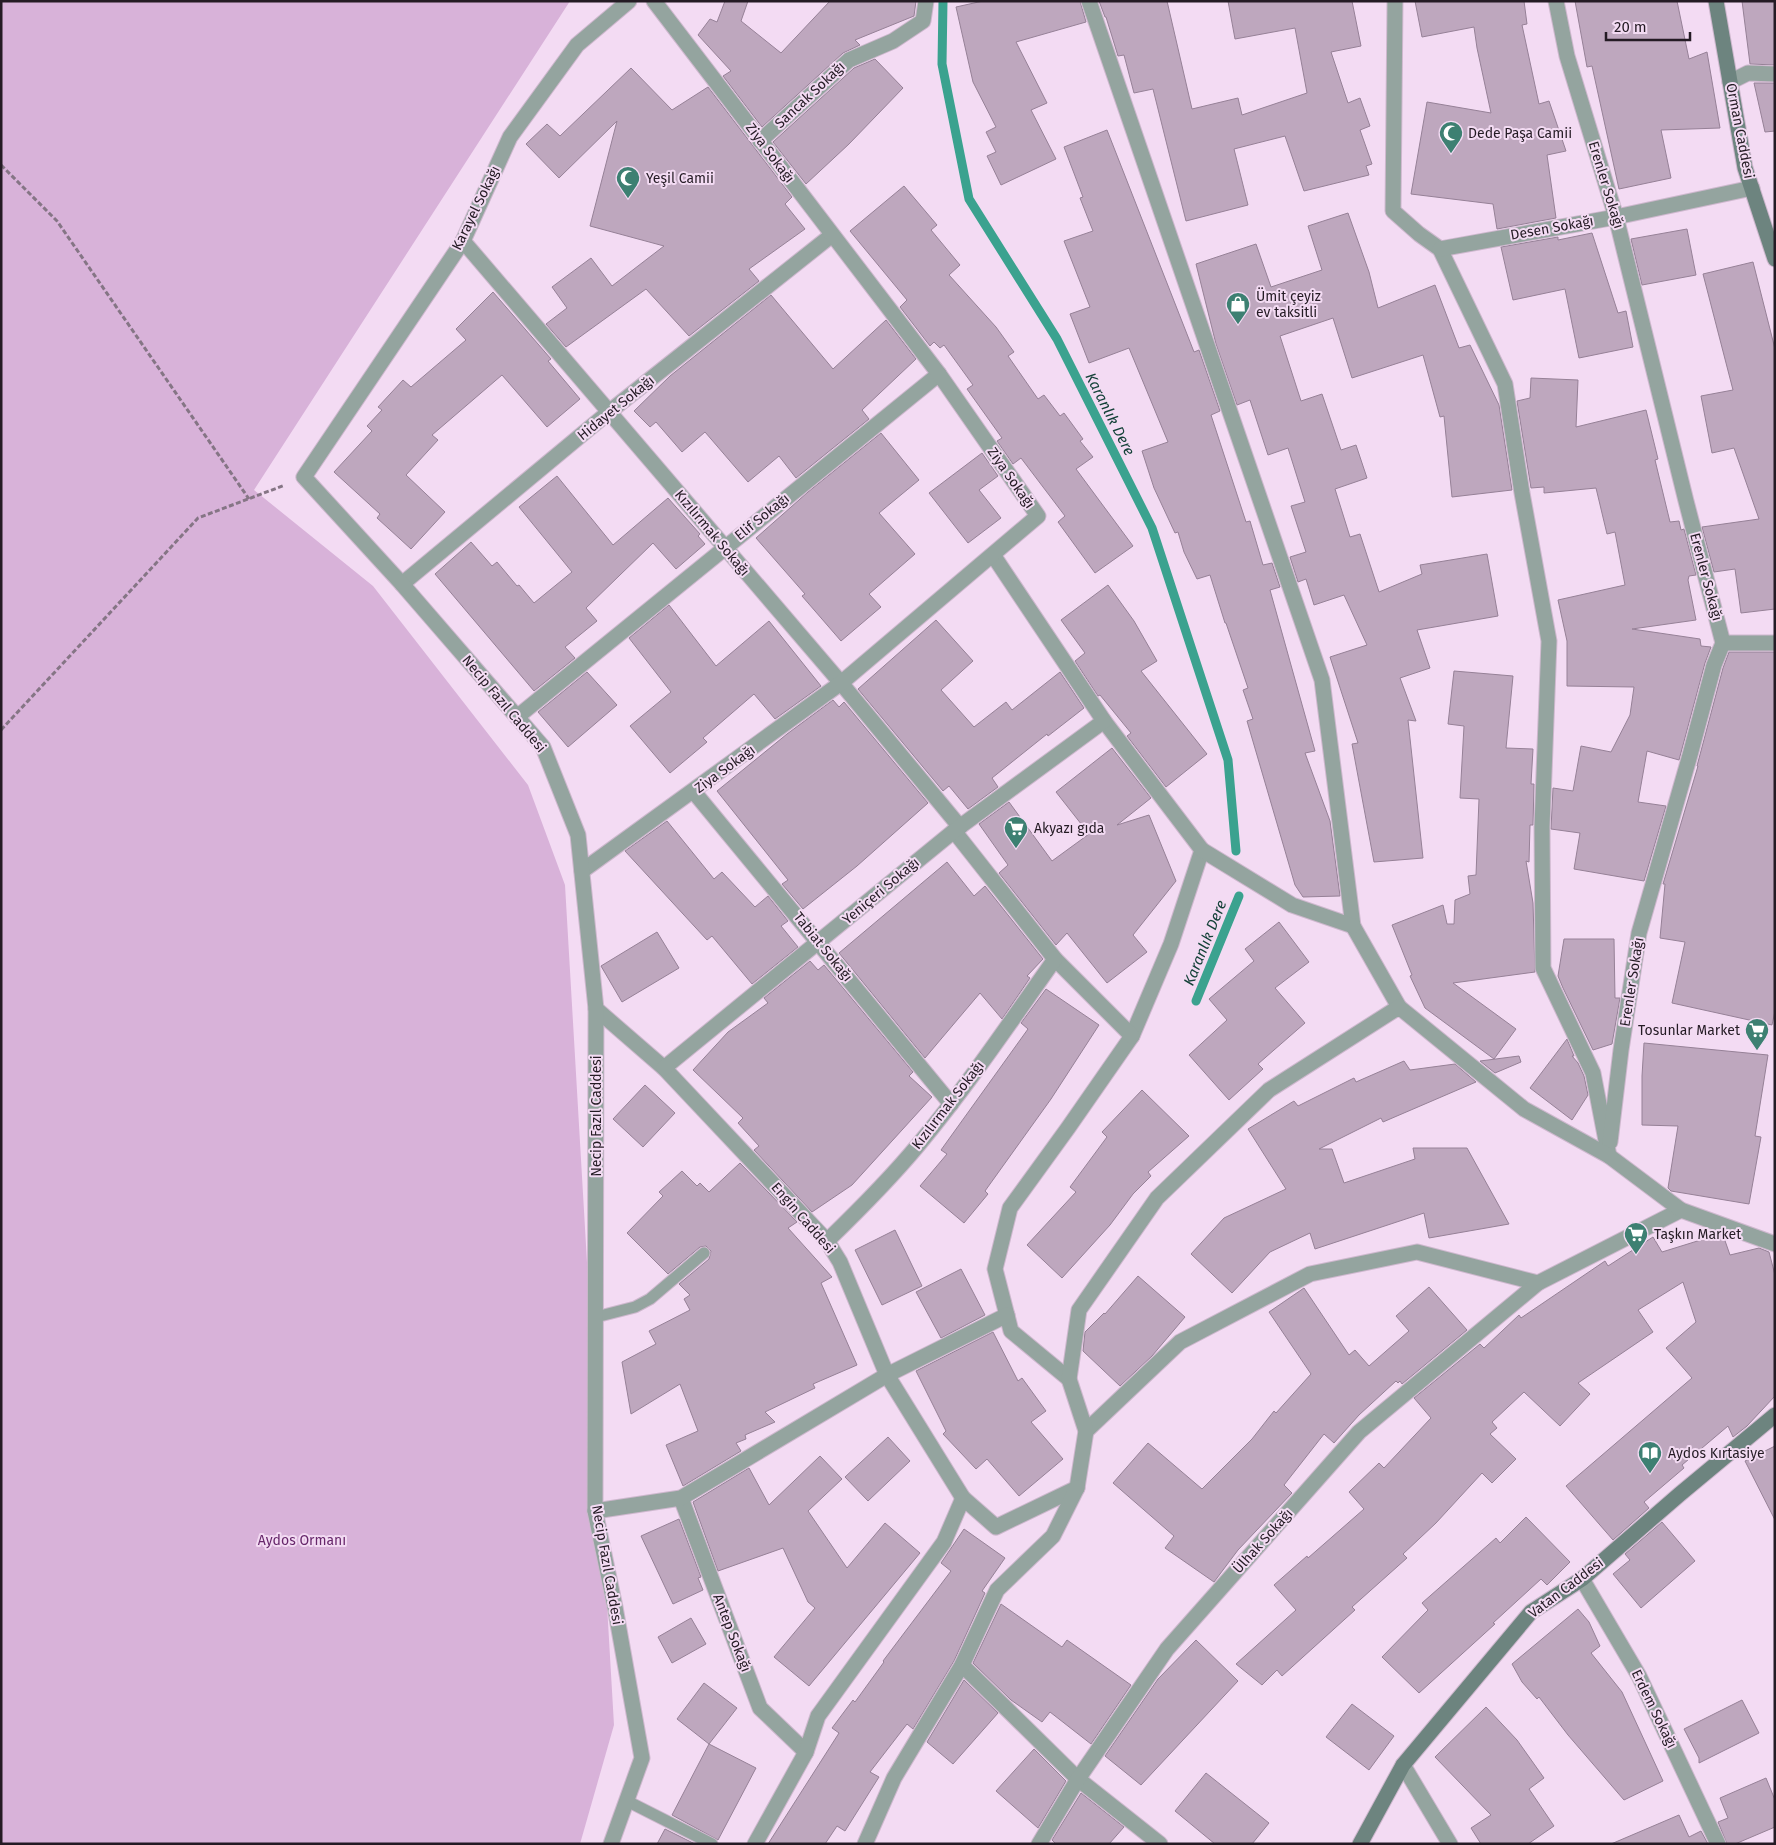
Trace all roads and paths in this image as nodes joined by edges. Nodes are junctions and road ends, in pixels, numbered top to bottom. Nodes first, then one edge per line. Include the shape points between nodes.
1 (630, 1) edge
2 (654, 1) edge
3 (926, 1) edge
4 (1089, 1) edge
5 (1395, 1) edge
6 (1556, 1) edge
7 (1716, 1) edge
8 (1775, 74) edge
9 (1730, 82) junction
10 (760, 141) junction
11 (1, 165) edge
12 (1752, 188) junction
13 (1616, 216) junction
14 (832, 235) junction
15 (463, 241) junction
16 (1440, 249) junction
17 (1775, 259) edge
18 (939, 374) junction
19 (609, 412) junction
20 (304, 477) junction
21 (249, 499) junction
22 (724, 547) junction
23 (993, 555) junction
24 (402, 584) junction
25 (1723, 643) junction
26 (1775, 643) edge
27 (840, 683) junction
28 (517, 717) junction
29 (1104, 721) junction
30 (1, 730) edge
31 (694, 792) junction
32 (957, 829) junction
33 (1202, 850) junction
34 (582, 871) junction
35 (1353, 926) junction
36 (819, 942) junction
37 (1055, 959) junction
38 (1400, 1007) junction
39 (596, 1008) junction
40 (1132, 1036) junction
41 (664, 1068) junction
42 (951, 1104) junction
43 (1609, 1156) junction
44 (1682, 1210) junction
45 (827, 1241) junction
46 (1775, 1244) edge
47 (704, 1253) dead end
48 (1538, 1283) junction
49 (1007, 1316) junction
50 (596, 1317) junction
51 (887, 1374) junction
52 (1069, 1379) junction
53 (1775, 1415) edge
54 (1086, 1431) junction
55 (1077, 1488) junction
56 (681, 1498) junction
57 (963, 1498) junction
58 (595, 1511) junction
59 (1582, 1579) junction
60 (962, 1665) junction
61 (806, 1752) junction
62 (1403, 1765) junction
63 (1078, 1779) junction
64 (627, 1802) junction
65 (612, 1844) edge
66 (712, 1844) edge
67 (755, 1844) edge
68 (865, 1844) edge
69 (1039, 1844) edge
70 (1160, 1844) edge
71 (1360, 1844) edge
72 (1450, 1844) edge
73 (1718, 1844) edge

1 - 15 street, Karayel Sokağı via 577,46 510,137
2 - 10 street, Ziya Sokağı
3 - 10 street, Sancak Sokağı via 923,20 893,41 849,60
4 - 35 street via 1322,680
5 - 16 street via 1393,211
6 - 13 street, Erenler Sokağı via 1567,56
7 - 9 street, Orman Caddesi
8 - 9 street via 1748,73
9 - 12 street, Orman Caddesi via 1745,168
10 - 14 street, Ziya Sokağı
11 - 21 path via 56,221
12 - 13 street, Desen Sokağı
12 - 17 street, Orman Caddesi
13 - 16 street, Desen Sokağı
13 - 25 street, Erenler Sokağı
14 - 18 street, Ziya Sokağı
14 - 19 street, Hidayet Sokağı
15 - 19 street, Kızılırmak Sokağı
15 - 20 street, Karayel Sokağı
16 - 43 street via 1505,384 1549,641 1542,827 1543,968 1593,1073
18 - 22 street, Elif Sokağı
18 - 23 street, Ziya Sokağı via 1038,516
19 - 22 street, Kızılırmak Sokağı
19 - 24 street, Hidayet Sokağı
20 - 21 path
20 - 24 street, Necip Fazıl Caddesi
21 - 30 path via 198,518
22 - 27 street, Kızılırmak Sokağı
22 - 28 street, Elif Sokağı
23 - 27 street, Ziya Sokağı
23 - 29 street
24 - 28 street, Necip Fazıl Caddesi
25 - 26 street
25 - 43 street, Erenler Sokağı via 1714,665 1639,933
27 - 31 street, Ziya Sokağı
27 - 32 street, Kızılırmak Sokağı
28 - 34 street, Necip Fazıl Caddesi via 543,747 578,835
29 - 32 street, Yeniçeri Sokağı
29 - 33 street
31 - 34 street, Ziya Sokağı
31 - 36 street, Tabiat Sokağı
32 - 36 street, Yeniçeri Sokağı
32 - 37 street, Kızılırmak Sokağı
33 - 35 street via 1292,905
33 - 40 street via 1171,944
34 - 39 street, Necip Fazıl Caddesi
35 - 38 street
36 - 41 street, Yeniçeri Sokağı
36 - 42 street, Tabiat Sokağı
37 - 40 street, Kızılırmak Sokağı
37 - 42 street, Kızılırmak Sokağı
38 - 43 street via 1524,1109
38 - 52 street via 1269,1090 1157,1198 1079,1310
39 - 41 street, Engin Caddesi
39 - 50 street, Necip Fazıl Caddesi
40 - 49 street via 1010,1208 995,1269
41 - 45 street, Engin Caddesi
42 - 45 street, Kızılırmak Sokağı via 865,1204
43 - 44 street
44 - 46 street
44 - 48 street, Ülhak Sokağı
45 - 51 street, Engin Caddesi via 840,1262
47 - 50 lane via 635,1307
48 - 54 street via 1417,1252 1310,1274 1180,1342
48 - 63 street, Ülhak Sokağı via 1359,1432 1167,1649
49 - 51 street
49 - 52 street via 1011,1331
50 - 58 street, Necip Fazıl Caddesi
51 - 56 street
51 - 57 street, Engin Caddesi
52 - 54 street
53 - 59 street, Vatan Caddesi
54 - 55 street
55 - 57 street, Engin Caddesi via 996,1526
55 - 60 street via 1053,1536 997,1590
56 - 58 street
56 - 61 street, Antep Sokağı via 760,1708
57 - 61 street via 944,1542 818,1716
58 - 64 street, Necip Fazıl Caddesi via 642,1758
59 - 62 street, Vatan Caddesi via 1531,1612
59 - 73 street, Erdem Sokağı via 1640,1676
60 - 63 street
60 - 68 street via 894,1778
61 - 67 street
62 - 71 street, Vatan Caddesi
62 - 72 street
63 - 69 street, Ülhak Sokağı
63 - 70 street
64 - 65 street, Necip Fazıl Caddesi
64 - 66 lane

